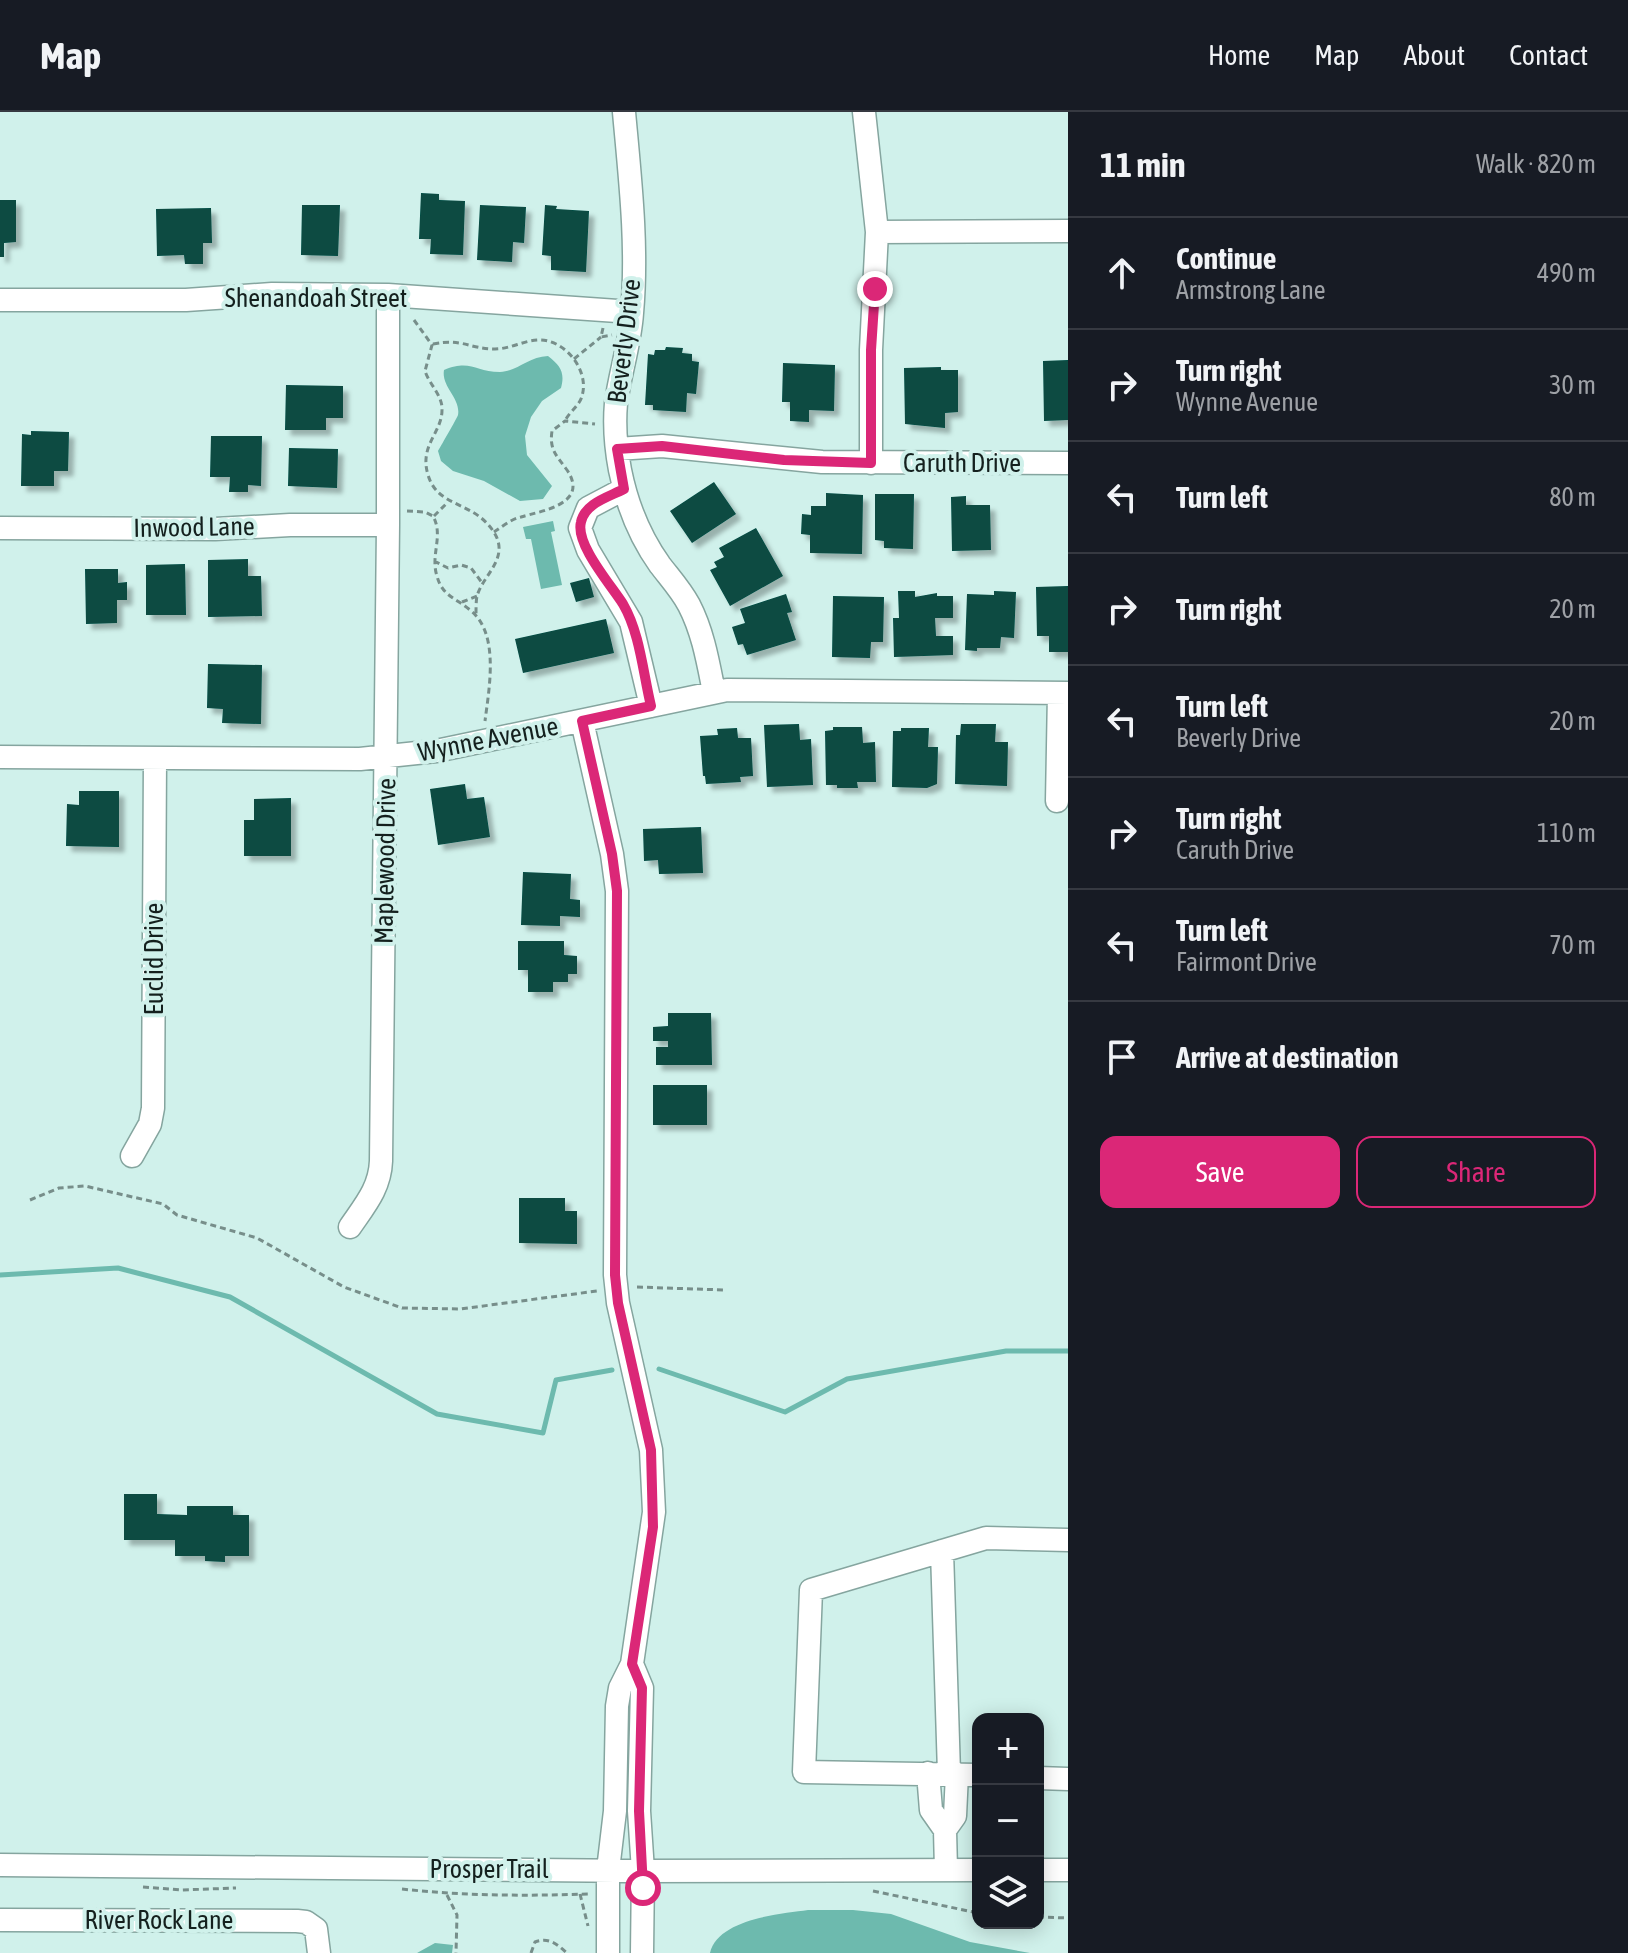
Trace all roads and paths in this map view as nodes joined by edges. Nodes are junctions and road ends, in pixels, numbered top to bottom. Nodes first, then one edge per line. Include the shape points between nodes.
1 (624, 112) edge
2 (864, 112) edge
3 (1068, 231) edge
4 (877, 232) junction
5 (388, 295) junction
6 (0, 300) edge
7 (414, 310) dead end
8 (632, 312) junction
9 (404, 320) dead end
10 (414, 320) junction
11 (603, 324) dead end
12 (613, 335) dead end
13 (601, 337) junction
14 (432, 345) junction
15 (574, 359) junction
16 (565, 421) junction
17 (597, 424) dead end
18 (617, 449) junction
19 (871, 463) junction
20 (1068, 463) edge
21 (624, 489) junction
22 (448, 502) junction
23 (433, 516) junction
24 (396, 518) junction
25 (0, 528) edge
26 (494, 532) junction
27 (434, 561) junction
28 (483, 586) junction
29 (477, 596) junction
30 (461, 603) junction
31 (476, 615) junction
32 (714, 692) junction
33 (1063, 693) edge
34 (651, 706) junction
35 (582, 721) junction
36 (485, 726) dead end
37 (0, 757) edge
38 (155, 758) junction
39 (386, 758) junction
40 (1057, 801) dead end
41 (132, 1156) dead end
42 (30, 1200) dead end
43 (350, 1227) dead end
44 (616, 1289) junction
45 (724, 1290) dead end
46 (1068, 1540) edge
47 (942, 1551) junction
48 (632, 1664) junction
49 (953, 1774) edge
50 (1044, 1778) edge
51 (1068, 1779) edge
52 (0, 1865) edge
53 (608, 1870) junction
54 (946, 1870) junction
55 (972, 1870) edge
56 (1044, 1870) edge
57 (1068, 1870) edge
58 (643, 1871) junction
59 (447, 1894) dead end
60 (580, 1894) dead end
61 (1044, 1917) edge
62 (1068, 1918) edge
63 (0, 1920) edge
64 (590, 1936) dead end
65 (319, 1953) edge
66 (456, 1953) edge
67 (531, 1953) edge
68 (567, 1953) edge
69 (608, 1953) edge
70 (642, 1953) edge

1 - 8 street, Beverly Drive via 632,201
2 - 4 street
3 - 4 street
4 - 19 street
5 - 6 street, Shenandoah Street
5 - 8 street, Shenandoah Street
5 - 24 street, Maplewood Drive
7 - 10 path
8 - 18 street, Beverly Drive via 616,404
9 - 10 path
10 - 14 path
11 - 13 path
12 - 13 path
13 - 15 path
14 - 15 path via 457,341 497,349 540,339 560,346
14 - 22 path via 425,371 442,412 427,449 426,471
15 - 16 path via 582,376 582,396
16 - 17 path
16 - 26 path via 555,427 551,441 572,482 564,503 518,517
18 - 19 street, Caruth Drive via 662,446 784,460
18 - 21 street, Beverly Drive
19 - 20 street, Caruth Drive
21 - 32 street, Beverly Drive via 644,540 696,619
21 - 34 street via 588,508 581,537 631,622
22 - 23 path
22 - 26 path via 472,510
23 - 24 path via 425,512
23 - 27 path via 439,530
24 - 25 street, Inwood Lane via 215,529
24 - 39 street, Maplewood Drive
26 - 28 path via 497,558
27 - 28 path via 448,568 471,568
27 - 30 path via 443,590
28 - 29 path
29 - 30 path
29 - 31 path
30 - 31 path
31 - 36 path via 490,648 492,670
32 - 33 street, Wynne Avenue
32 - 34 street, Wynne Avenue
33 - 40 street
34 - 35 street, Wynne Avenue
35 - 39 street, Wynne Avenue
35 - 44 street via 617,891
37 - 38 street, Wynne Avenue
38 - 39 street, Wynne Avenue
38 - 41 street, Euclid Drive via 153,1108
39 - 43 street, Maplewood Drive via 381,1177
42 - 44 path via 59,1188 85,1186 163,1204 177,1215 257,1238 344,1287 402,1308 460,1309
44 - 45 path
44 - 48 street via 651,1450 654,1490
46 - 47 street via 986,1538
47 - 49 street
47 - 49 street via 811,1590 804,1772
48 - 53 street via 617,1706
48 - 58 street via 642,1688
49 - 54 street via 931,1810 945,1830
50 - 51 street
52 - 53 street, Prosper Trail
53 - 58 street, Prosper Trail
53 - 69 street
54 - 55 street, Prosper Trail
54 - 58 street, Prosper Trail
56 - 57 street
58 - 70 street
59 - 66 path via 457,1915
60 - 64 path
61 - 62 path
63 - 65 street, River Rock Lane via 297,1921 316,1929
67 - 68 path via 541,1940

